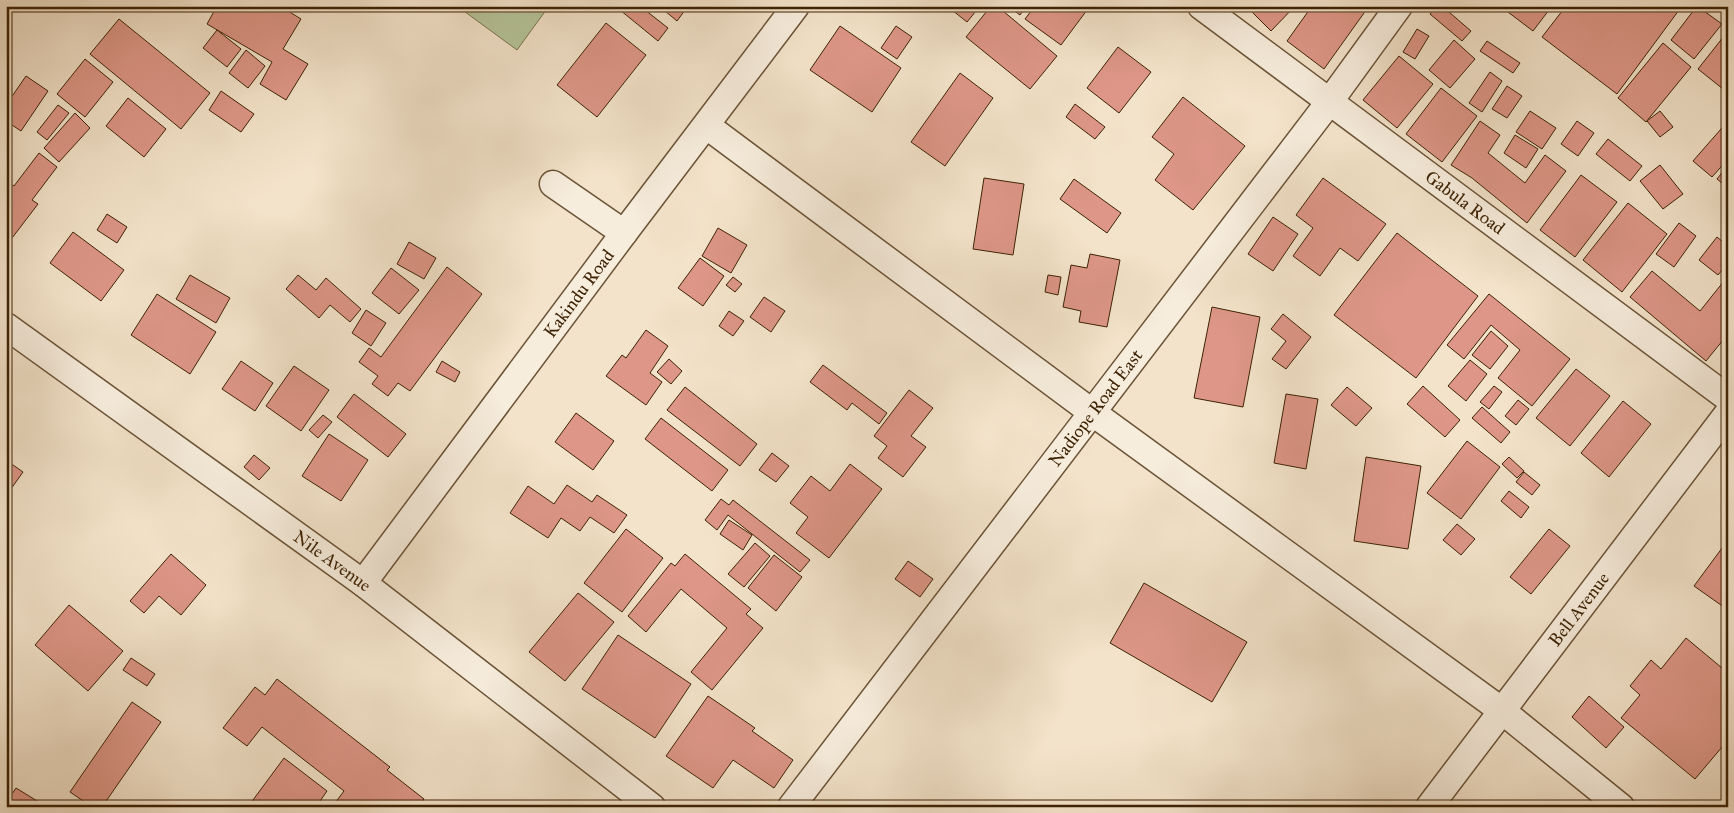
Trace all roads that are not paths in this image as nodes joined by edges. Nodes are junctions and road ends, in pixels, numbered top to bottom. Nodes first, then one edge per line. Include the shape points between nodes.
1 (796, 6) edge
2 (1201, 6) edge
3 (1399, 6) edge
4 (1330, 101) junction
5 (706, 126) junction
6 (553, 184) dead end
7 (624, 233) junction
8 (6, 326) edge
9 (1728, 398) edge
10 (1093, 413) junction
11 (1728, 413) edge
12 (363, 583) junction
13 (1501, 710) junction
14 (652, 807) edge
15 (791, 807) edge
16 (1429, 807) edge
17 (1621, 807) edge

1 - 5 street, Kakindu Road
2 - 4 street, Gabula Road
3 - 4 street, Nadiope Road East
4 - 9 street, Gabula Road
4 - 10 street, Nadiope Road East
5 - 7 street, Kakindu Road
5 - 10 street
6 - 7 street
7 - 12 street, Kakindu Road
8 - 12 street, Nile Avenue
10 - 13 street
10 - 15 street, Nadiope Road East
11 - 13 street, Bell Avenue
12 - 14 street, Nile Avenue
13 - 16 street, Bell Avenue
13 - 17 street

